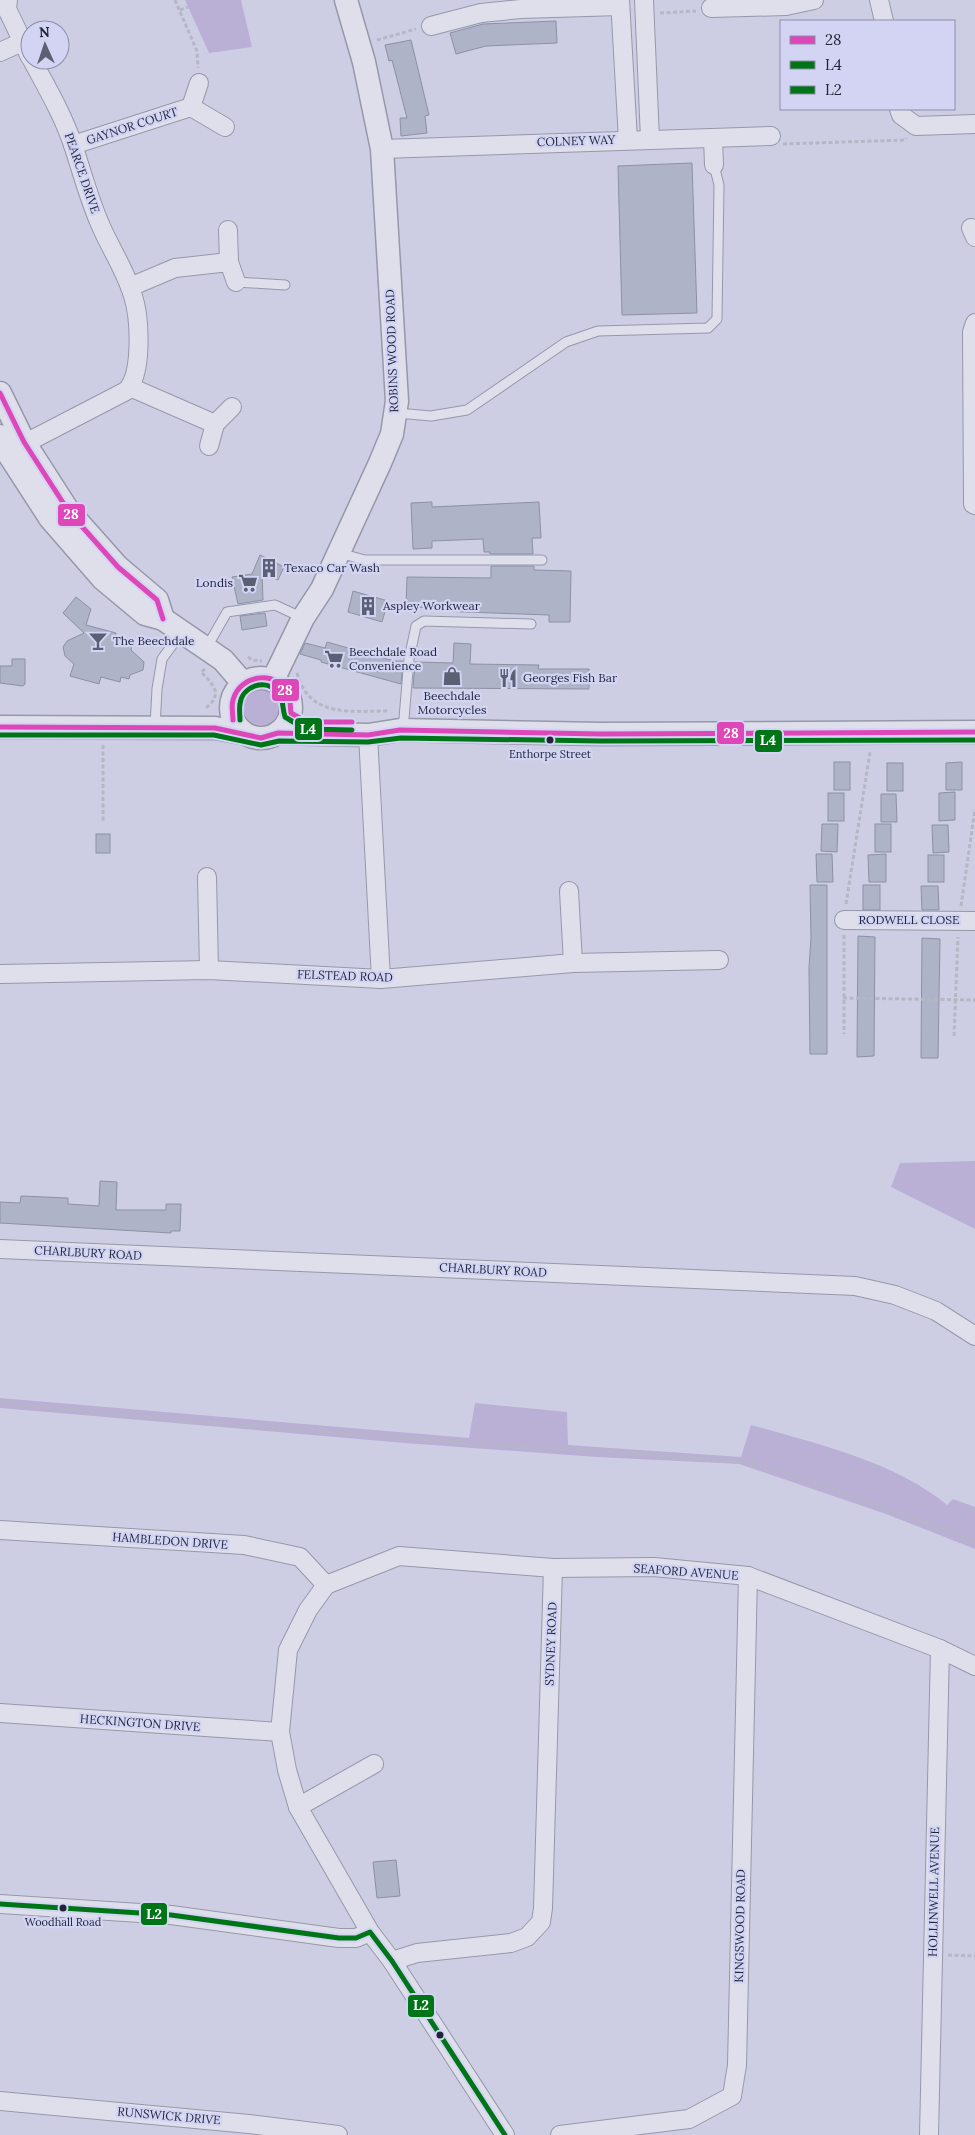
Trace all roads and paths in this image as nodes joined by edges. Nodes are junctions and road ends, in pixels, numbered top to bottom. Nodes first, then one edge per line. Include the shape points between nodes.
1 (8, 0) edge
2 (175, 0) edge
3 (346, 0) edge
4 (814, 0) edge
5 (879, 0) edge
6 (620, 3) edge
7 (188, 7) dead end
8 (644, 7) edge
9 (711, 8) joint
10 (180, 10) junction
11 (884, 20) edge
12 (438, 28) joint
13 (20, 36) edge
14 (360, 46) junction
15 (20, 50) edge
16 (0, 52) edge
17 (38, 70) edge
18 (198, 83) joint
19 (191, 107) junction
20 (899, 110) edge
21 (975, 124) edge
22 (916, 126) junction
23 (224, 127) dead end
24 (771, 136) joint
25 (713, 138) junction
26 (650, 139) junction
27 (628, 140) junction
28 (73, 144) junction
29 (382, 149) junction
30 (714, 165) joint
31 (228, 230) dead end
32 (229, 262) junction
33 (236, 282) joint
34 (285, 285) dead end
35 (130, 287) junction
36 (975, 323) edge
37 (130, 387) junction
38 (0, 393) edge
39 (232, 407) dead end
40 (395, 412) junction
41 (215, 424) junction
42 (11, 444) edge
43 (209, 446) dead end
44 (975, 505) edge
45 (339, 552) junction
46 (542, 560) dead end
47 (303, 618) junction
48 (531, 624) dead end
49 (182, 633) junction
50 (206, 650) junction
51 (245, 654) dead end
52 (296, 667) dead end
53 (270, 669) junction
54 (201, 672) dead end
55 (243, 684) junction
56 (322, 706) dead end
57 (200, 709) dead end
58 (291, 714) junction
59 (0, 727) edge
60 (155, 727) junction
61 (230, 727) junction
62 (402, 730) junction
63 (975, 732) edge
64 (278, 734) junction
65 (368, 736) junction
66 (103, 745) dead end
67 (870, 750) dead end
68 (103, 822) dead end
69 (207, 877) dead end
70 (569, 891) dead end
71 (844, 920) junction
72 (975, 921) edge
73 (719, 960) dead end
74 (573, 963) junction
75 (209, 970) junction
76 (0, 974) edge
77 (381, 979) junction
78 (843, 998) junction
79 (975, 1000) edge
80 (844, 1034) dead end
81 (0, 1249) edge
82 (975, 1336) edge
83 (0, 1403) edge
84 (0, 1530) edge
85 (975, 1541) edge
86 (553, 1568) junction
87 (748, 1576) junction
88 (326, 1585) junction
89 (940, 1649) junction
90 (975, 1666) edge
91 (0, 1713) edge
92 (280, 1732) junction
93 (374, 1764) dead end
94 (298, 1807) junction
95 (0, 1904) edge
96 (370, 1932) junction
97 (933, 1955) junction
98 (975, 1956) edge
99 (392, 1961) junction
100 (0, 2100) edge
101 (338, 2135) edge
102 (504, 2135) edge
103 (560, 2135) edge
104 (929, 2135) edge

1 - 13 street via 7,9
2 - 10 path
3 - 14 street, ROBINS WOOD ROAD
4 - 9 street via 786,6
5 - 11 street
6 - 12 street via 481,12
6 - 27 street
7 - 10 path
8 - 9 path via 697,11
8 - 26 street
10 - 18 path via 197,51
12 - 14 path
14 - 29 street, ROBINS WOOD ROAD
15 - 16 street
17 - 28 street, PEARCE DRIVE
18 - 19 street, GAYNOR COURT
19 - 23 street, GAYNOR COURT
19 - 28 street, GAYNOR COURT
20 - 22 street
21 - 22 street
22 - 24 path via 905,140 772,145
24 - 25 street, COLNEY WAY
25 - 26 street, COLNEY WAY
25 - 30 street
26 - 27 street, COLNEY WAY
27 - 29 street, COLNEY WAY
28 - 35 street, PEARCE DRIVE via 99,224
29 - 40 street, ROBINS WOOD ROAD via 396,380
30 - 40 lane via 719,185 717,319 708,328 598,331 566,342 467,410 431,416
31 - 32 street
32 - 33 street
32 - 35 street via 175,268
33 - 34 lane
35 - 37 street, PEARCE DRIVE via 136,307 138,338 135,377
36 - 44 street via 972,332
37 - 41 street
37 - 42 street via 118,397
38 - 42 street
39 - 41 street
40 - 45 street, ROBINS WOOD ROAD via 392,434
41 - 43 street
42 - 49 street via 50,518 103,579 145,614 162,619
45 - 46 lane via 365,560
45 - 47 street, ROBINS WOOD ROAD via 322,589
47 - 50 lane via 275,604 228,612
47 - 53 street, ROBINS WOOD ROAD
48 - 62 lane via 424,621 416,626
49 - 50 street
49 - 60 lane via 162,659
50 - 55 street via 222,660
51 - 53 path
52 - 56 path via 306,694
53 - 55 street
53 - 58 street via 290,697
54 - 57 path via 216,692 207,709
55 - 61 street via 233,696
58 - 62 street via 307,722 368,723
58 - 64 street
59 - 60 street
60 - 61 street
61 - 64 street via 261,738
62 - 63 street via 601,734
62 - 65 street
64 - 65 street
65 - 77 street
66 - 68 path
67 - 71 path
69 - 75 street
70 - 74 street
71 - 72 street, RODWELL CLOSE
71 - 78 path
73 - 74 street, FELSTEAD ROAD
74 - 77 street, FELSTEAD ROAD
75 - 76 street, FELSTEAD ROAD
75 - 77 street, FELSTEAD ROAD
78 - 79 path
78 - 80 path
81 - 82 street, CHARLBURY ROAD via 855,1286 895,1295 936,1311
83 - 85 path via 226,1424 759,1464
84 - 88 street, HAMBLEDON DRIVE via 244,1545 300,1557
86 - 87 street, SEAFORD AVENUE via 654,1567
86 - 88 street, SEAFORD AVENUE via 399,1556
86 - 99 street, SYDNEY ROAD via 540,1922 527,1936 510,1943 417,1953
87 - 89 street, SEAFORD AVENUE
87 - 103 street, KINGSWOOD ROAD via 737,2065 732,2096 689,2120
88 - 92 street via 308,1610 288,1650
89 - 90 street, SEAFORD AVENUE
89 - 97 street, HOLLINWELL AVENUE
91 - 92 street, HECKINGTON DRIVE
92 - 94 street
93 - 94 street
94 - 96 street
95 - 96 street via 171,1915 339,1938 356,1938
96 - 99 street
97 - 98 path
97 - 104 street, HOLLINWELL AVENUE
99 - 102 street
100 - 101 street, RUNSWICK DRIVE

